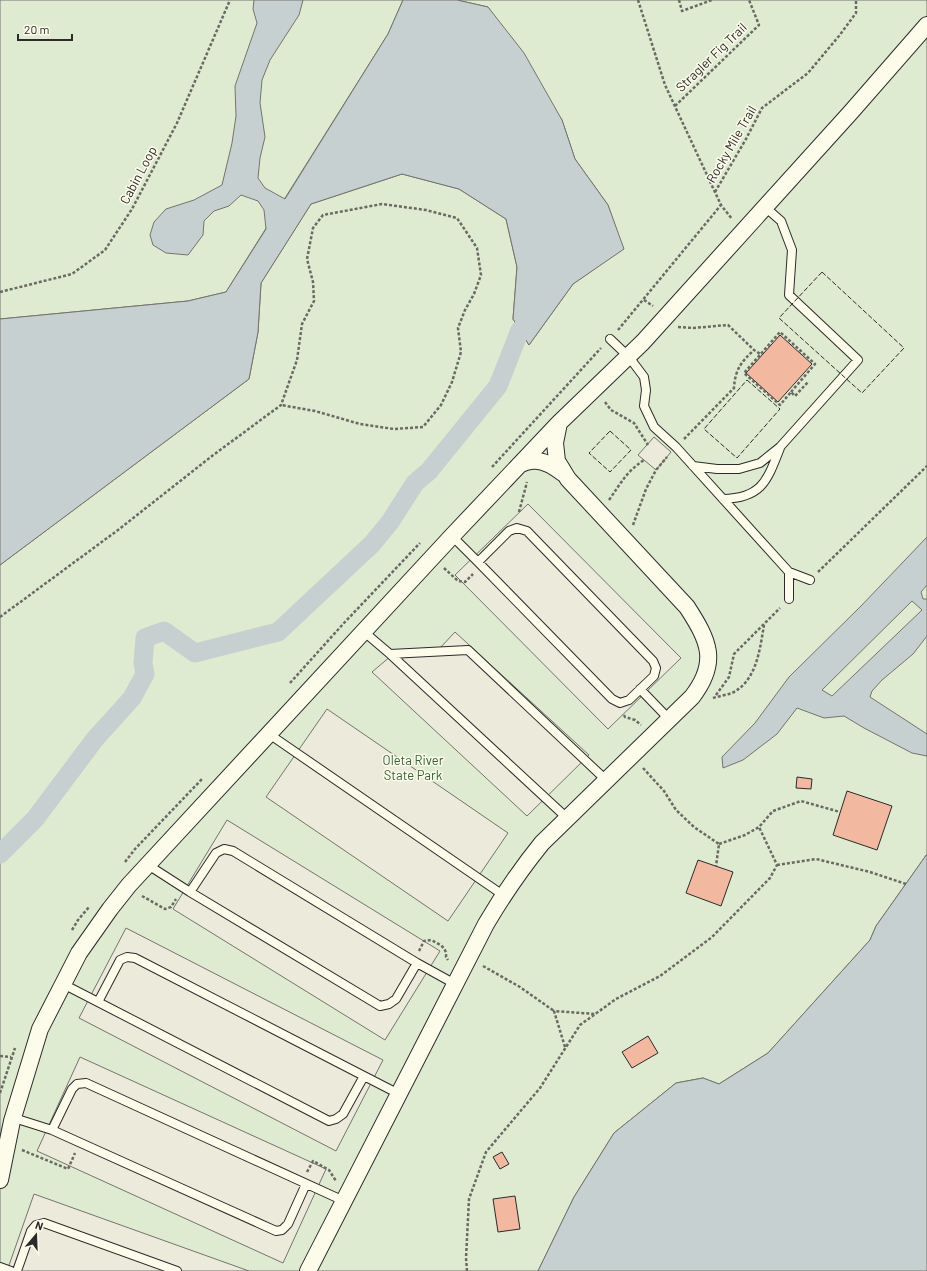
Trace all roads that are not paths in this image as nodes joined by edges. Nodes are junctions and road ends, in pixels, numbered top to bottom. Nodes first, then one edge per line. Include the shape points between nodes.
1 (927, 24) edge
2 (765, 207) junction
3 (610, 339) dead end
4 (629, 357) junction
5 (559, 423) junction
6 (780, 447) junction
7 (526, 463) junction
8 (693, 466) junction
9 (568, 478) junction
10 (723, 499) junction
11 (452, 536) junction
12 (478, 562) junction
13 (790, 572) junction
14 (810, 580) road end
15 (789, 599) road end
16 (363, 631) junction
17 (390, 654) junction
18 (640, 690) junction
19 (669, 719) junction
20 (269, 734) junction
21 (606, 780) junction
22 (567, 818) junction
23 (148, 865) junction
24 (190, 892) junction
25 (503, 895) junction
26 (417, 963) junction
27 (63, 984) junction
28 (455, 984) junction
29 (98, 1002) junction
30 (364, 1076) junction
31 (399, 1094) junction
32 (14, 1118) junction
33 (52, 1130) junction
34 (0, 1180) edge
35 (306, 1184) junction
36 (344, 1201) junction
37 (0, 1267) edge
38 (11, 1271) edge
39 (17, 1271) edge
40 (178, 1271) edge
41 (308, 1271) edge

1 - 2 street
2 - 4 street
2 - 6 lane via 781,221 792,250 789,295 858,360
3 - 4 lane
4 - 5 street
4 - 8 lane via 644,377 644,406 654,427
5 - 7 street
5 - 9 street via 555,443 557,461
6 - 8 lane via 760,463 739,469
6 - 10 lane via 772,470 762,486 748,496
7 - 9 street via 546,463
7 - 11 street
8 - 10 lane
9 - 19 street via 687,607 701,628 708,647 706,673 692,697
10 - 13 lane
11 - 12 lane
11 - 16 street
12 - 18 lane via 612,699 620,703
12 - 18 lane via 509,531 517,528 527,531 653,661 656,668 654,676
13 - 14 lane
13 - 15 lane
16 - 17 lane
16 - 20 street
17 - 21 lane via 468,650
17 - 22 lane
18 - 19 lane
19 - 21 street
20 - 23 street
20 - 25 lane
21 - 22 street
22 - 25 street via 522,868
23 - 24 lane
23 - 27 street via 106,914
24 - 26 lane via 216,853 224,849 233,851
24 - 26 lane via 380,1006 396,999
25 - 28 street
26 - 28 lane
27 - 29 lane
27 - 32 street via 40,1029
28 - 31 street
29 - 30 lane via 329,1121 343,1114
29 - 30 lane via 120,960 127,957 135,958
30 - 31 lane
31 - 36 street
32 - 33 lane
32 - 34 street
33 - 35 lane via 72,1089 77,1084 86,1083
33 - 35 lane via 276,1231 282,1230 288,1224
35 - 36 lane
36 - 41 street
37 - 38 lane
39 - 40 lane via 31,1231 36,1225 44,1223

